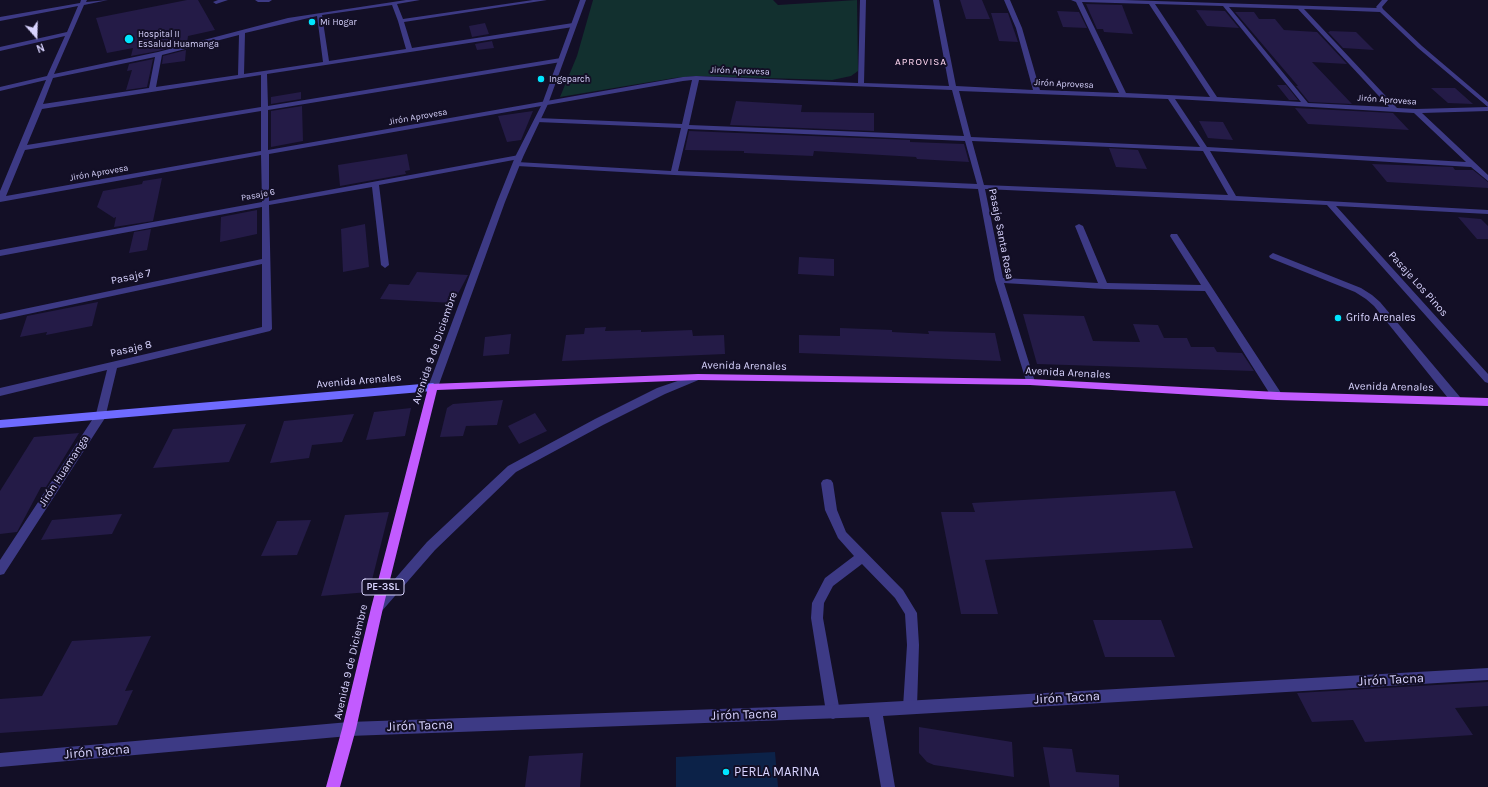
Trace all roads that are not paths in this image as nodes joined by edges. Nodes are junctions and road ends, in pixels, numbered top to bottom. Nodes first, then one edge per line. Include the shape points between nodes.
1 (106, 0) edge
2 (225, 0) edge
3 (258, 0) edge
4 (269, 0) edge
5 (417, 0) edge
6 (544, 0) edge
7 (583, 0) edge
8 (863, 0) edge
9 (936, 0) edge
10 (1007, 0) edge
11 (1074, 0) edge
12 (1078, 0) edge
13 (1385, 0) edge
14 (84, 2) edge
15 (216, 2) dead end
16 (1151, 3) junction
17 (394, 4) junction
18 (1225, 5) junction
19 (1300, 8) junction
20 (1381, 10) junction
21 (319, 14) junction
22 (0, 19) edge
23 (401, 21) junction
24 (573, 24) junction
25 (69, 33) junction
26 (242, 33) junction
27 (0, 49) edge
28 (409, 50) junction
29 (159, 54) junction
30 (561, 60) junction
31 (326, 63) junction
32 (264, 73) junction
33 (240, 76) junction
34 (50, 77) junction
35 (696, 78) junction
36 (861, 84) junction
37 (954, 88) junction
38 (0, 89) edge
39 (152, 90) junction
40 (1037, 92) junction
41 (1124, 96) junction
42 (1171, 98) junction
43 (1215, 99) junction
44 (545, 104) junction
45 (1306, 104) junction
46 (1488, 106) edge
47 (39, 107) junction
48 (264, 108) junction
49 (1394, 109) junction
50 (1488, 109) edge
51 (1416, 111) junction
52 (537, 120) junction
53 (684, 126) junction
54 (969, 138) junction
55 (22, 148) junction
56 (1205, 149) junction
57 (265, 153) junction
58 (518, 160) junction
59 (1473, 165) junction
60 (674, 173) junction
61 (1488, 179) edge
62 (375, 183) junction
63 (981, 187) junction
64 (1233, 198) junction
65 (0, 200) edge
66 (266, 203) junction
67 (1330, 204) junction
68 (1488, 212) edge
69 (1078, 226) dead end
70 (1174, 236) dead end
71 (0, 254) edge
72 (1272, 256) dead end
73 (266, 261) junction
74 (385, 265) dead end
75 (999, 280) junction
76 (1104, 286) junction
77 (1207, 288) junction
78 (0, 317) edge
79 (113, 366) junction
80 (698, 377) junction
81 (1488, 380) edge
82 (1030, 382) junction
83 (433, 387) junction
84 (0, 392) edge
85 (1277, 396) junction
86 (1456, 400) junction
87 (1488, 402) edge
88 (101, 415) junction
89 (0, 424) edge
90 (827, 483) dead end
91 (863, 556) junction
92 (0, 570) edge
93 (377, 608) junction
94 (1488, 674) edge
95 (910, 707) junction
96 (875, 709) junction
97 (833, 712) junction
98 (349, 729) junction
99 (0, 760) edge
100 (333, 787) edge
101 (888, 787) edge

1 - 14 street
2 - 15 street
3 - 4 street
5 - 17 street
6 - 23 street
7 - 24 street, Avenida 9 de Diciembre
8 - 36 street
9 - 37 street, Pasaje Santa Rosa
10 - 40 street via 1019,28
11 - 12 street
12 - 16 street
12 - 41 street
13 - 20 street via 1379,7
14 - 22 street
14 - 25 street
16 - 18 street
16 - 43 street
17 - 21 street
17 - 23 street
18 - 19 street
18 - 45 street
19 - 20 street
19 - 49 street
20 - 46 street
21 - 26 street
21 - 31 street
23 - 28 street
24 - 28 street
24 - 30 street, Avenida 9 de Diciembre
25 - 27 street
25 - 34 street
26 - 29 street
26 - 33 street
28 - 31 street
29 - 34 street
29 - 39 street
30 - 44 street, Avenida 9 de Diciembre
30 - 48 street
31 - 32 street
32 - 33 street
32 - 48 street
33 - 39 street
34 - 38 street
34 - 47 street
35 - 36 street, Jirón Aprovesa
35 - 44 street, Jirón Aprovesa
35 - 53 street
36 - 37 street, Jirón Aprovesa
37 - 40 street, Jirón Aprovesa
37 - 54 street, Pasaje Santa Rosa
39 - 47 street
40 - 41 street, Jirón Aprovesa
41 - 42 street, Jirón Aprovesa
42 - 43 street, Jirón Aprovesa
42 - 56 street
43 - 45 street, Jirón Aprovesa
44 - 52 street, Avenida 9 de Diciembre
44 - 57 street, Jirón Aprovesa
45 - 49 street, Jirón Aprovesa
47 - 55 street
48 - 55 street
48 - 57 street
49 - 51 street, Jirón Aprovesa
50 - 51 street, Jirón Aprovesa
51 - 59 street
52 - 53 street
52 - 58 street, Avenida 9 de Diciembre
53 - 54 street
53 - 60 street
54 - 56 street
54 - 63 street, Pasaje Santa Rosa
55 - 65 street
56 - 59 street
56 - 64 street
57 - 65 street, Jirón Aprovesa
57 - 66 street
58 - 60 street, Pasaje 6
58 - 62 street, Pasaje 6
58 - 83 street, Avenida 9 de Diciembre
59 - 61 street
60 - 63 street, Pasaje 6
62 - 66 street, Pasaje 6
62 - 74 street
63 - 64 street, Pasaje 6
63 - 75 street, Pasaje Santa Rosa
64 - 67 street, Pasaje 6
66 - 71 street, Pasaje 6
66 - 73 street
67 - 68 street, Pasaje 6
67 - 81 street, Pasaje Los Pinos
69 - 76 street
70 - 77 street
72 - 86 street via 1358,290 1369,297
73 - 78 street, Pasaje 7
73 - 79 street, Pasaje 8 via 267,329
75 - 76 street
75 - 82 street, Pasaje Santa Rosa
76 - 77 street
77 - 85 street
79 - 84 street, Pasaje 8
79 - 88 street, Jirón Huamanga
80 - 82 main road, Avenida Arenales
80 - 83 main road, Avenida Arenales
80 - 93 street via 654,394 512,469 431,546
82 - 85 main road, Avenida Arenales
83 - 88 main road, Avenida Arenales
83 - 93 main road, Avenida 9 de Diciembre / PE-3SL
85 - 86 main road, Avenida Arenales
86 - 87 main road, Avenida Arenales
88 - 89 main road, Avenida Arenales
88 - 92 street, Jirón Huamanga
90 - 91 street via 831,510 842,535
91 - 95 street via 899,594 911,613 913,645
91 - 97 street via 829,582 818,603 817,618
93 - 98 main road, Avenida 9 de Diciembre / PE-3SL
94 - 95 street, Jirón Tacna
95 - 96 street, Jirón Tacna
96 - 97 street, Jirón Tacna
96 - 101 street
97 - 98 street, Jirón Tacna
98 - 99 street, Jirón Tacna
98 - 100 main road, Avenida 9 de Diciembre / PE-3SL

